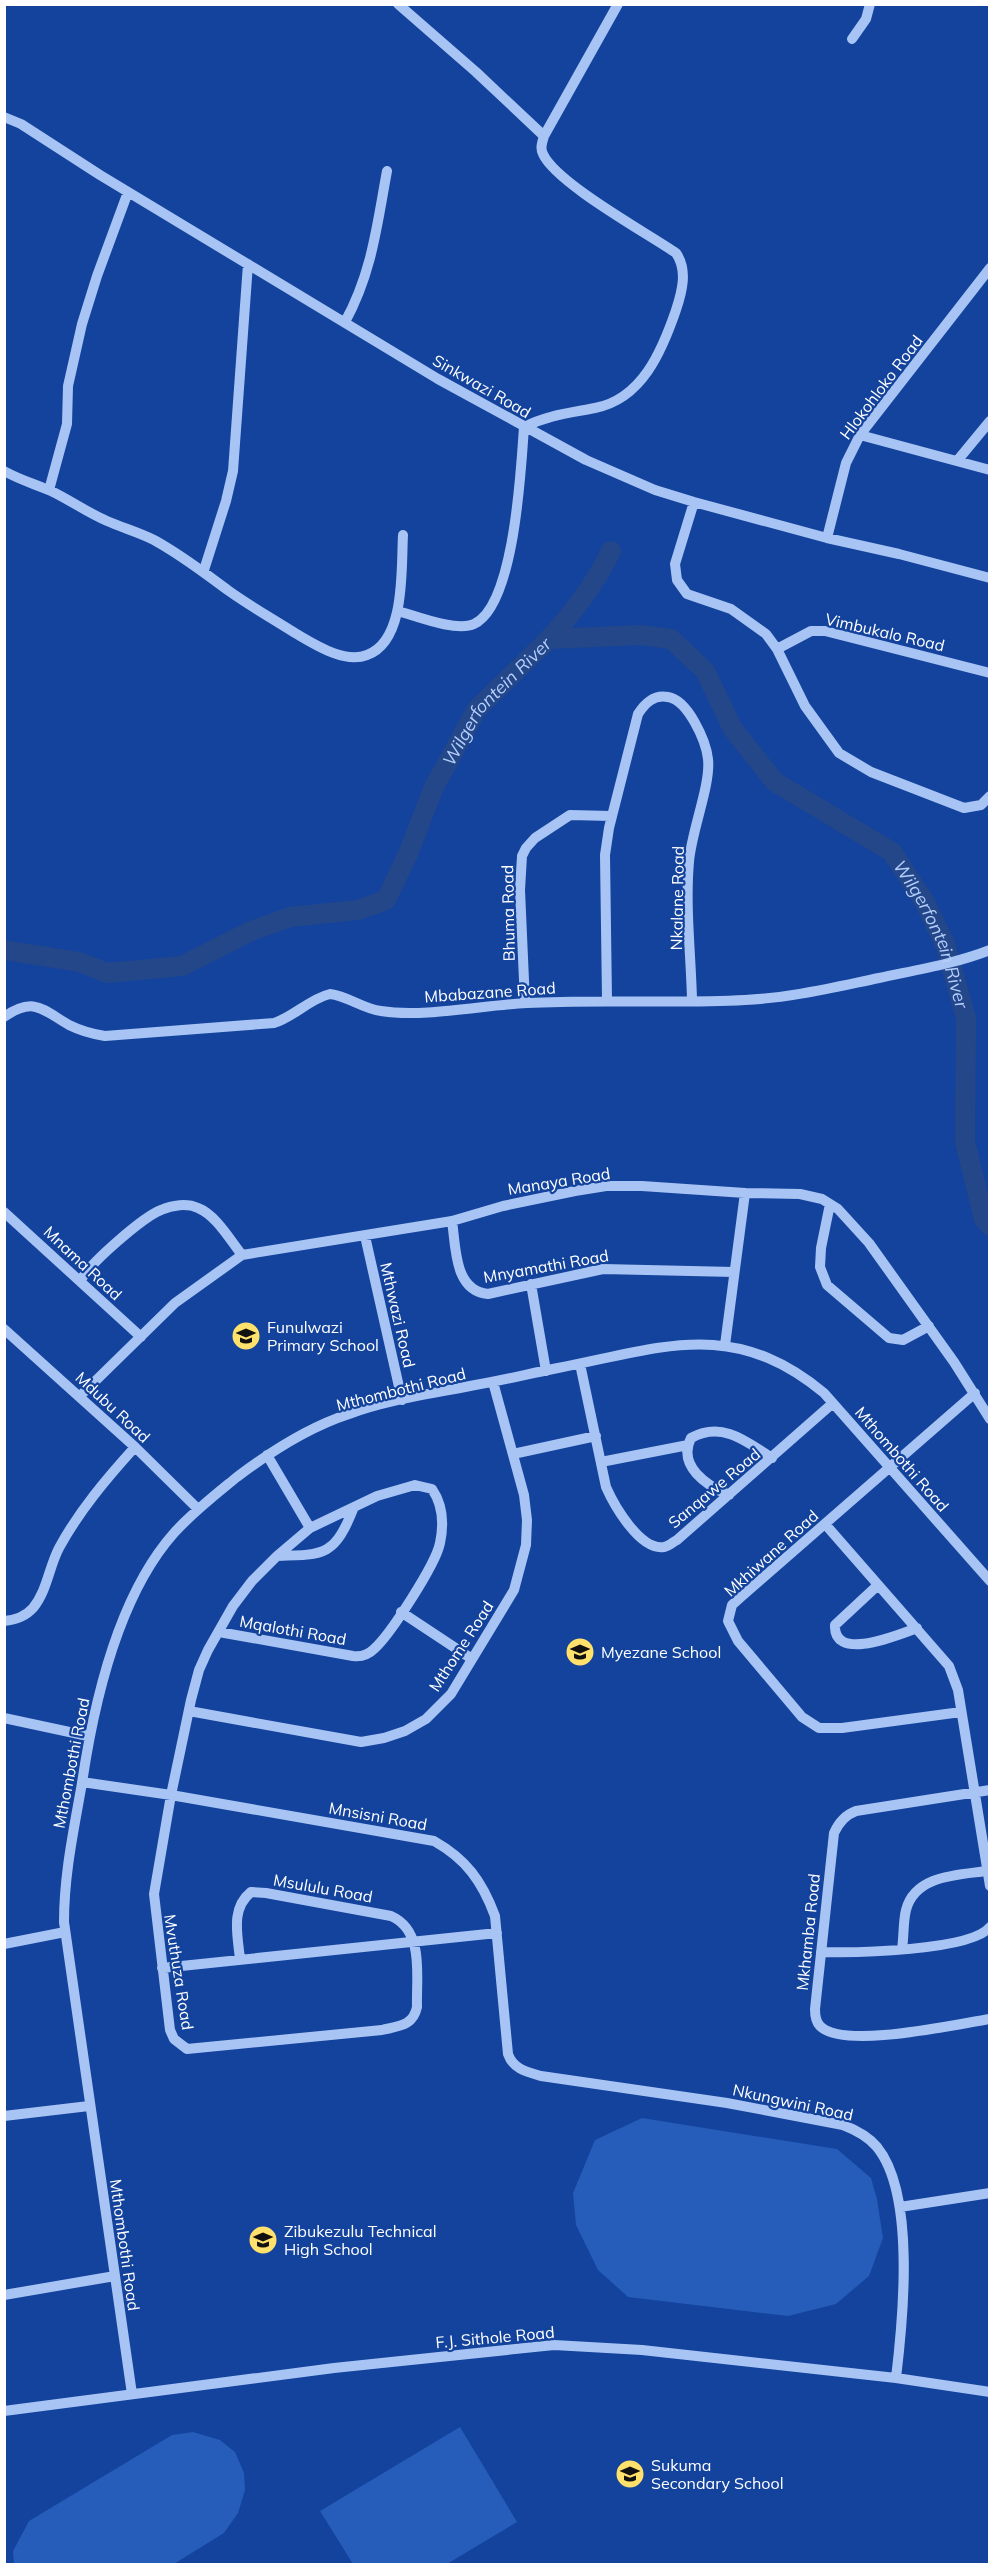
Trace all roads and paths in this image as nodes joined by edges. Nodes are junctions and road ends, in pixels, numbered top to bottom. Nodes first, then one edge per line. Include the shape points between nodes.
1 (398, 4) edge
2 (618, 4) edge
3 (870, 4) edge
4 (852, 39) dead end
5 (4, 117) edge
6 (544, 136) junction
7 (387, 171) dead end
8 (128, 192) junction
9 (248, 264) junction
10 (990, 268) edge
11 (345, 322) junction
12 (990, 421) edge
13 (524, 427) junction
14 (860, 435) junction
15 (957, 461) junction
16 (990, 470) edge
17 (4, 471) edge
18 (49, 490) junction
19 (694, 502) junction
20 (403, 535) dead end
21 (827, 538) junction
22 (204, 570) junction
23 (990, 578) edge
24 (398, 611) junction
25 (777, 649) junction
26 (990, 673) edge
27 (990, 796) edge
28 (611, 816) junction
29 (990, 950) edge
30 (607, 1000) junction
31 (692, 1000) junction
32 (525, 1003) junction
33 (6, 1015) edge
34 (745, 1194) junction
35 (830, 1204) junction
36 (4, 1212) edge
37 (452, 1221) junction
38 (365, 1236) junction
39 (242, 1255) junction
40 (734, 1272) junction
41 (81, 1280) junction
42 (531, 1284) junction
43 (929, 1326) junction
44 (4, 1329) edge
45 (141, 1337) junction
46 (724, 1345) junction
47 (580, 1364) junction
48 (546, 1371) junction
49 (493, 1382) junction
50 (975, 1393) junction
51 (80, 1396) junction
52 (402, 1400) junction
53 (833, 1403) junction
54 (990, 1419) edge
55 (596, 1436) junction
56 (688, 1445) junction
57 (135, 1447) junction
58 (513, 1454) junction
59 (267, 1455) junction
60 (772, 1458) junction
61 (601, 1462) junction
62 (887, 1468) junction
63 (729, 1495) junction
64 (354, 1507) junction
65 (198, 1509) junction
66 (825, 1524) junction
67 (310, 1528) junction
68 (276, 1556) junction
69 (990, 1581) edge
70 (878, 1585) junction
71 (401, 1612) junction
72 (4, 1621) edge
73 (917, 1628) junction
74 (219, 1632) junction
75 (472, 1659) junction
76 (189, 1711) junction
77 (961, 1712) junction
78 (4, 1718) edge
79 (88, 1736) junction
80 (82, 1782) junction
81 (990, 1790) edge
82 (973, 1793) junction
83 (171, 1795) junction
84 (987, 1871) junction
85 (990, 1886) edge
86 (990, 1927) edge
87 (65, 1932) junction
88 (496, 1933) junction
89 (415, 1942) junction
90 (4, 1944) edge
91 (902, 1949) junction
92 (821, 1952) junction
93 (240, 1960) junction
94 (162, 1968) junction
95 (990, 2019) edge
96 (508, 2054) joint
97 (89, 2106) junction
98 (4, 2116) edge
99 (990, 2193) edge
100 (900, 2207) junction
101 (115, 2276) junction
102 (4, 2295) edge
103 (896, 2378) junction
104 (990, 2392) edge
105 (132, 2394) junction
106 (4, 2411) edge

1 - 6 street
2 - 6 street
3 - 4 street via 866,19
5 - 8 street, Sinkwazi Road
6 - 13 street via 541,148 553,168 676,253 683,278 668,334 651,368 636,387 606,405 548,416
7 - 11 street via 370,262
8 - 9 street, Sinkwazi Road
8 - 18 street via 82,324 68,386 67,424
9 - 11 street, Sinkwazi Road
9 - 22 street via 233,471
10 - 14 street, Hlokohloko Road
11 - 13 street, Sinkwazi Road
12 - 15 street
13 - 19 street, Sinkwazi Road via 628,480
13 - 24 street via 518,512 501,579 488,611 466,627
14 - 15 street
14 - 21 street, Hlokohloko Road via 846,463
15 - 16 street
17 - 18 street
18 - 22 street via 107,521 136,531
19 - 21 street, Sinkwazi Road
19 - 25 street via 675,564 677,580 687,594 744,616
20 - 24 street
21 - 23 street, Sinkwazi Road
22 - 24 street via 283,626 336,654 365,656 375,651 385,642
25 - 26 street, Vimbukalo Road via 811,632 825,631
25 - 27 street via 805,706 829,742 850,761 964,808 981,806
28 - 30 street via 605,875
28 - 31 street, Nkalane Road via 638,714 644,705 660,696 674,698 699,731 708,760 689,864
28 - 32 street, Bhuma Road via 570,815 535,838 522,856
29 - 31 street, Mbabazane Road via 930,967 785,996
30 - 31 street, Mbabazane Road
30 - 32 street, Mbabazane Road
32 - 33 street, Mbabazane Road via 382,1012 330,994 274,1023 105,1036 85,1033 43,1007 30,1006
34 - 35 street, Manaya Road via 800,1194
34 - 37 street, Manaya Road via 679,1187 606,1186 503,1206
34 - 40 street
35 - 43 street, Manaya Road via 853,1223
35 - 43 street via 820,1267 827,1285 889,1338 903,1340
36 - 41 street, Mnama Road
37 - 38 street, Manaya Road
37 - 42 street, Mnyamathi Road via 460,1269 472,1290 488,1294
38 - 39 street, Manaya Road
38 - 52 street, Mthwazi Road
39 - 41 street via 208,1213 196,1206 171,1206 105,1252
39 - 45 street, Manaya Road via 175,1303
40 - 42 street, Mnyamathi Road via 603,1269
40 - 46 street
41 - 45 street, Mnama Road
42 - 48 street
43 - 50 street, Manaya Road
44 - 51 street, Mdubu Road
45 - 51 street, Manaya Road
46 - 47 street, Mthombothi Road via 682,1344
46 - 53 street, Mthombothi Road via 757,1353 802,1376
47 - 48 street, Mthombothi Road
47 - 55 street, Sanqawe Road
48 - 49 street, Mthombothi Road
49 - 52 street, Mthombothi Road
49 - 58 street, Mthome Road
50 - 54 street, Manaya Road
50 - 62 street, Mkhiwane Road
51 - 57 street, Mdubu Road
52 - 59 street, Mthombothi Road via 349,1414
53 - 60 street, Sanqawe Road
53 - 62 street, Mthombothi Road
55 - 58 street
55 - 61 street, Sanqawe Road
56 - 60 street via 691,1438 703,1433 723,1431
56 - 61 street
56 - 63 street via 688,1458 700,1477
57 - 65 street, Mdubu Road
57 - 72 street via 76,1520 35,1605 27,1614
58 - 75 street, Mthome Road via 527,1520 521,1571 514,1590
59 - 65 street, Mthombothi Road
59 - 67 street
60 - 63 street, Sanqawe Road
61 - 63 street, Sanqawe Road via 606,1487 618,1512 630,1527 656,1546 676,1540
62 - 66 street, Mkhiwane Road
62 - 69 street, Mthombothi Road
64 - 67 street, Mqalothi Road
64 - 68 street via 345,1529 326,1551
64 - 71 street, Mqalothi Road via 415,1485 432,1489 438,1498 440,1544 435,1559
65 - 79 street, Mthombothi Road via 167,1542 140,1584 116,1640
66 - 70 street
66 - 77 street, Mkhiwane Road via 732,1605 728,1621 738,1641 802,1717 819,1728
67 - 68 street, Mqalothi Road
68 - 74 street, Mqalothi Road via 233,1606
70 - 73 street
70 - 73 street via 835,1625 840,1638 849,1645 861,1645
71 - 74 street, Mqalothi Road via 376,1647 359,1657
71 - 75 street
73 - 77 street via 949,1666
74 - 76 street, Mvuthuza Road via 199,1670
75 - 76 street, Mthome Road via 451,1694 426,1719 384,1738 361,1742
76 - 83 street, Mvuthuza Road
77 - 82 street
78 - 79 street
79 - 80 street, Mthombothi Road
80 - 83 street, Mnsisni Road
80 - 87 street, Mthombothi Road via 64,1890
81 - 82 street, Mkhamba Road
82 - 84 street
82 - 92 street, Mkhamba Road via 856,1811 844,1819 834,1833
83 - 88 street, Mnsisni Road via 434,1841 454,1852 487,1894
83 - 94 street, Mvuthuza Road via 154,1894
84 - 85 street
84 - 91 street via 925,1884 906,1910
86 - 91 street via 966,1941
87 - 90 street
87 - 97 street, Mthombothi Road
88 - 89 street
88 - 96 street, Mnsisni Road
89 - 93 street
89 - 93 street, Msululu Road via 402,1922 385,1914 251,1893 237,1908
89 - 94 street, Mvuthuza Road via 415,2017 405,2025 370,2031 187,2049 170,2030
91 - 92 street
92 - 95 street, Mkhamba Road via 816,2021 838,2036 875,2036
93 - 94 street
96 - 100 street, Nkungwini Road via 518,2068 541,2076 727,2103 843,2125 861,2132 887,2164
97 - 98 street
97 - 101 street, Mthombothi Road
99 - 100 street
100 - 103 street, Nkungwini Road via 902,2330
101 - 102 street
101 - 105 street, Mthombothi Road
103 - 104 street, F.J. Sithole Road
103 - 105 street, F.J. Sithole Road via 642,2350 554,2345
105 - 106 street, F.J. Sithole Road

